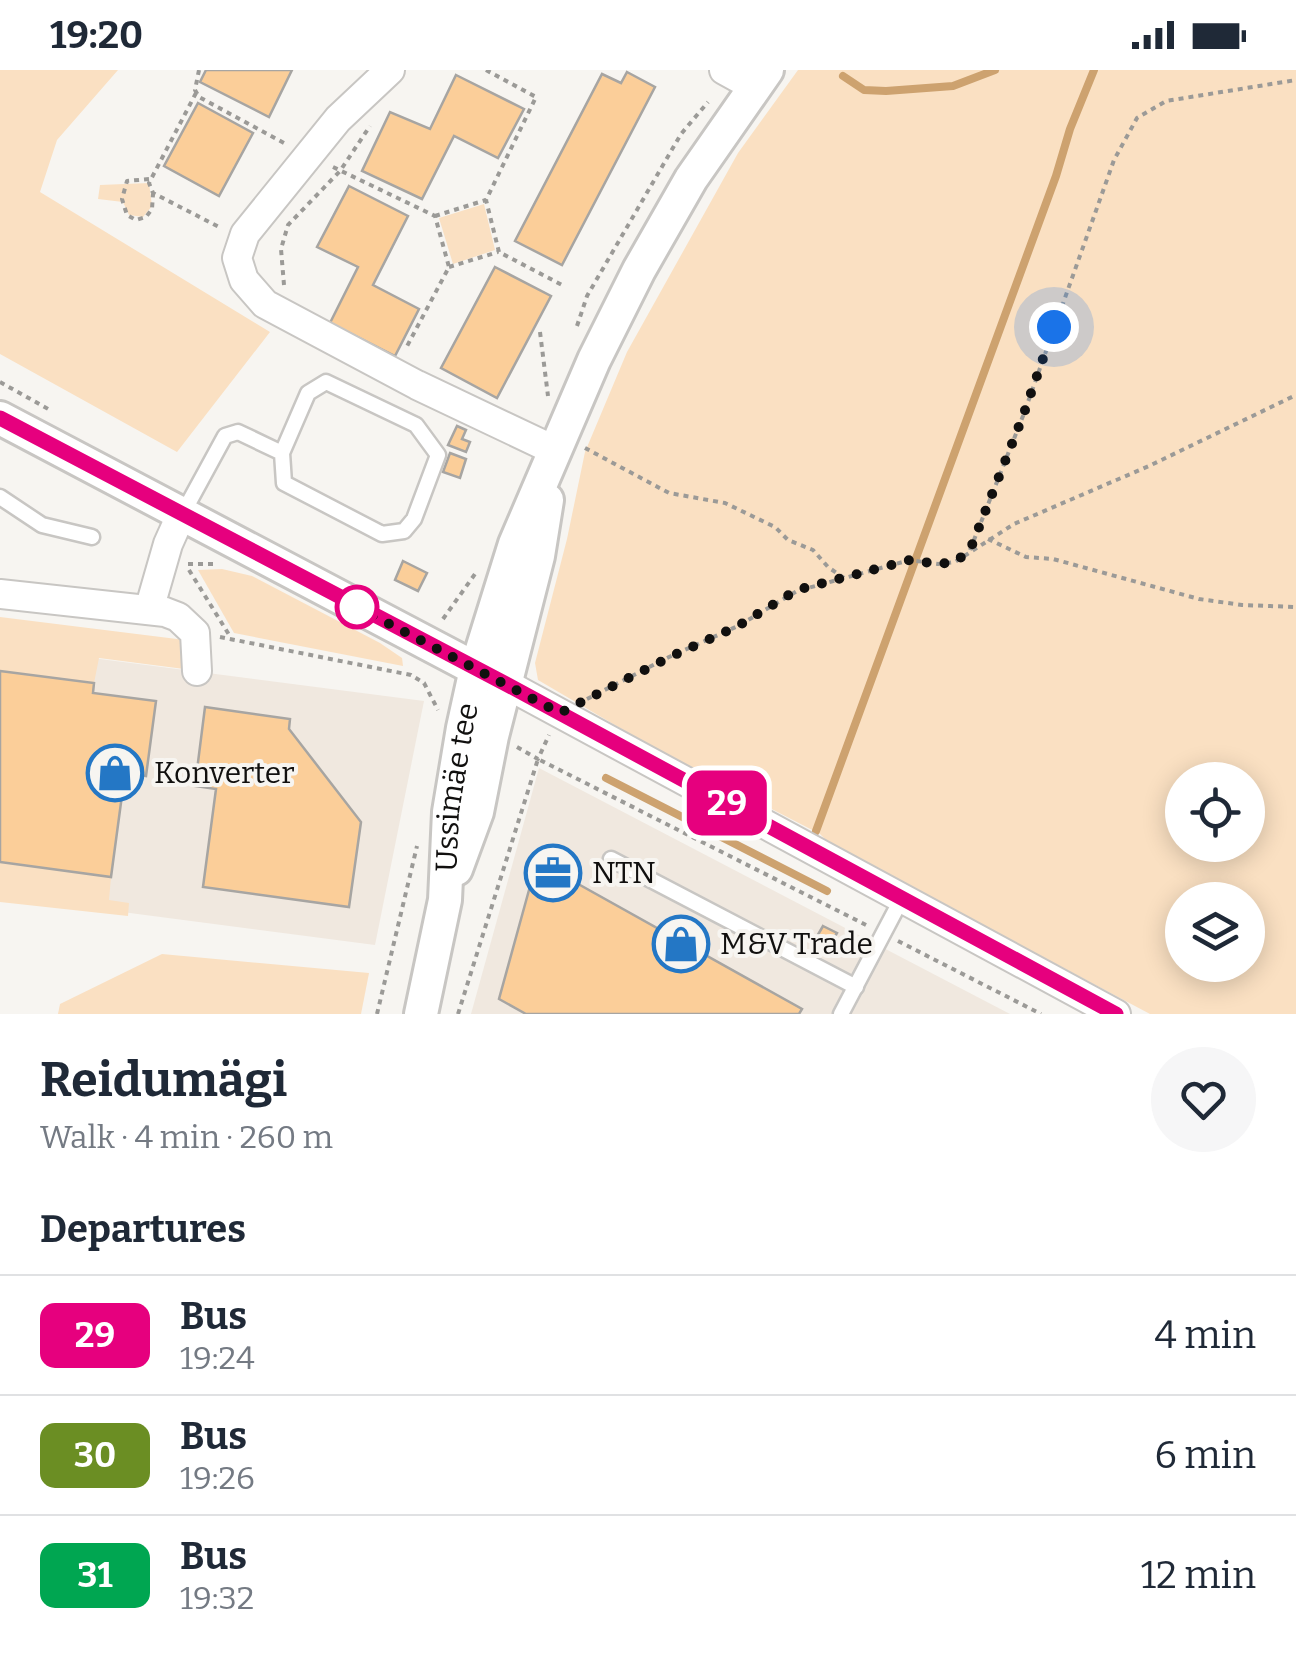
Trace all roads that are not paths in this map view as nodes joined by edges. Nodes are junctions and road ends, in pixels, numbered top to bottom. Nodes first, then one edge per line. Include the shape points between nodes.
1 (390, 70) edge
2 (724, 70) edge
3 (760, 78) edge
4 (1, 420) edge
5 (559, 443) junction
6 (282, 453) junction
7 (0, 497) edge
8 (181, 516) junction
9 (92, 537) dead end
10 (0, 594) edge
11 (150, 610) junction
12 (198, 671) dead end
13 (491, 676) junction
14 (610, 860) dead end
15 (902, 898) junction
16 (856, 987) junction
17 (423, 1013) edge
18 (842, 1014) edge
19 (1116, 1014) edge

1 - 5 street via 338,119 243,240 237,258 244,280 265,304 394,372
2 - 3 street
3 - 5 street, Ussimäe tee via 639,270
4 - 8 street
5 - 13 street, Ussimäe tee via 515,544
6 - 6 lane via 284,483 382,534 404,530 414,519 438,455 416,426 326,382 308,393
6 - 8 lane via 238,432 224,436
7 - 9 lane via 42,525
8 - 11 street
8 - 13 street
10 - 11 street
11 - 12 street via 178,616 195,633
13 - 15 street
13 - 17 street, Ussimäe tee via 450,812 444,900
14 - 16 lane
15 - 16 lane
15 - 19 street
16 - 18 lane

